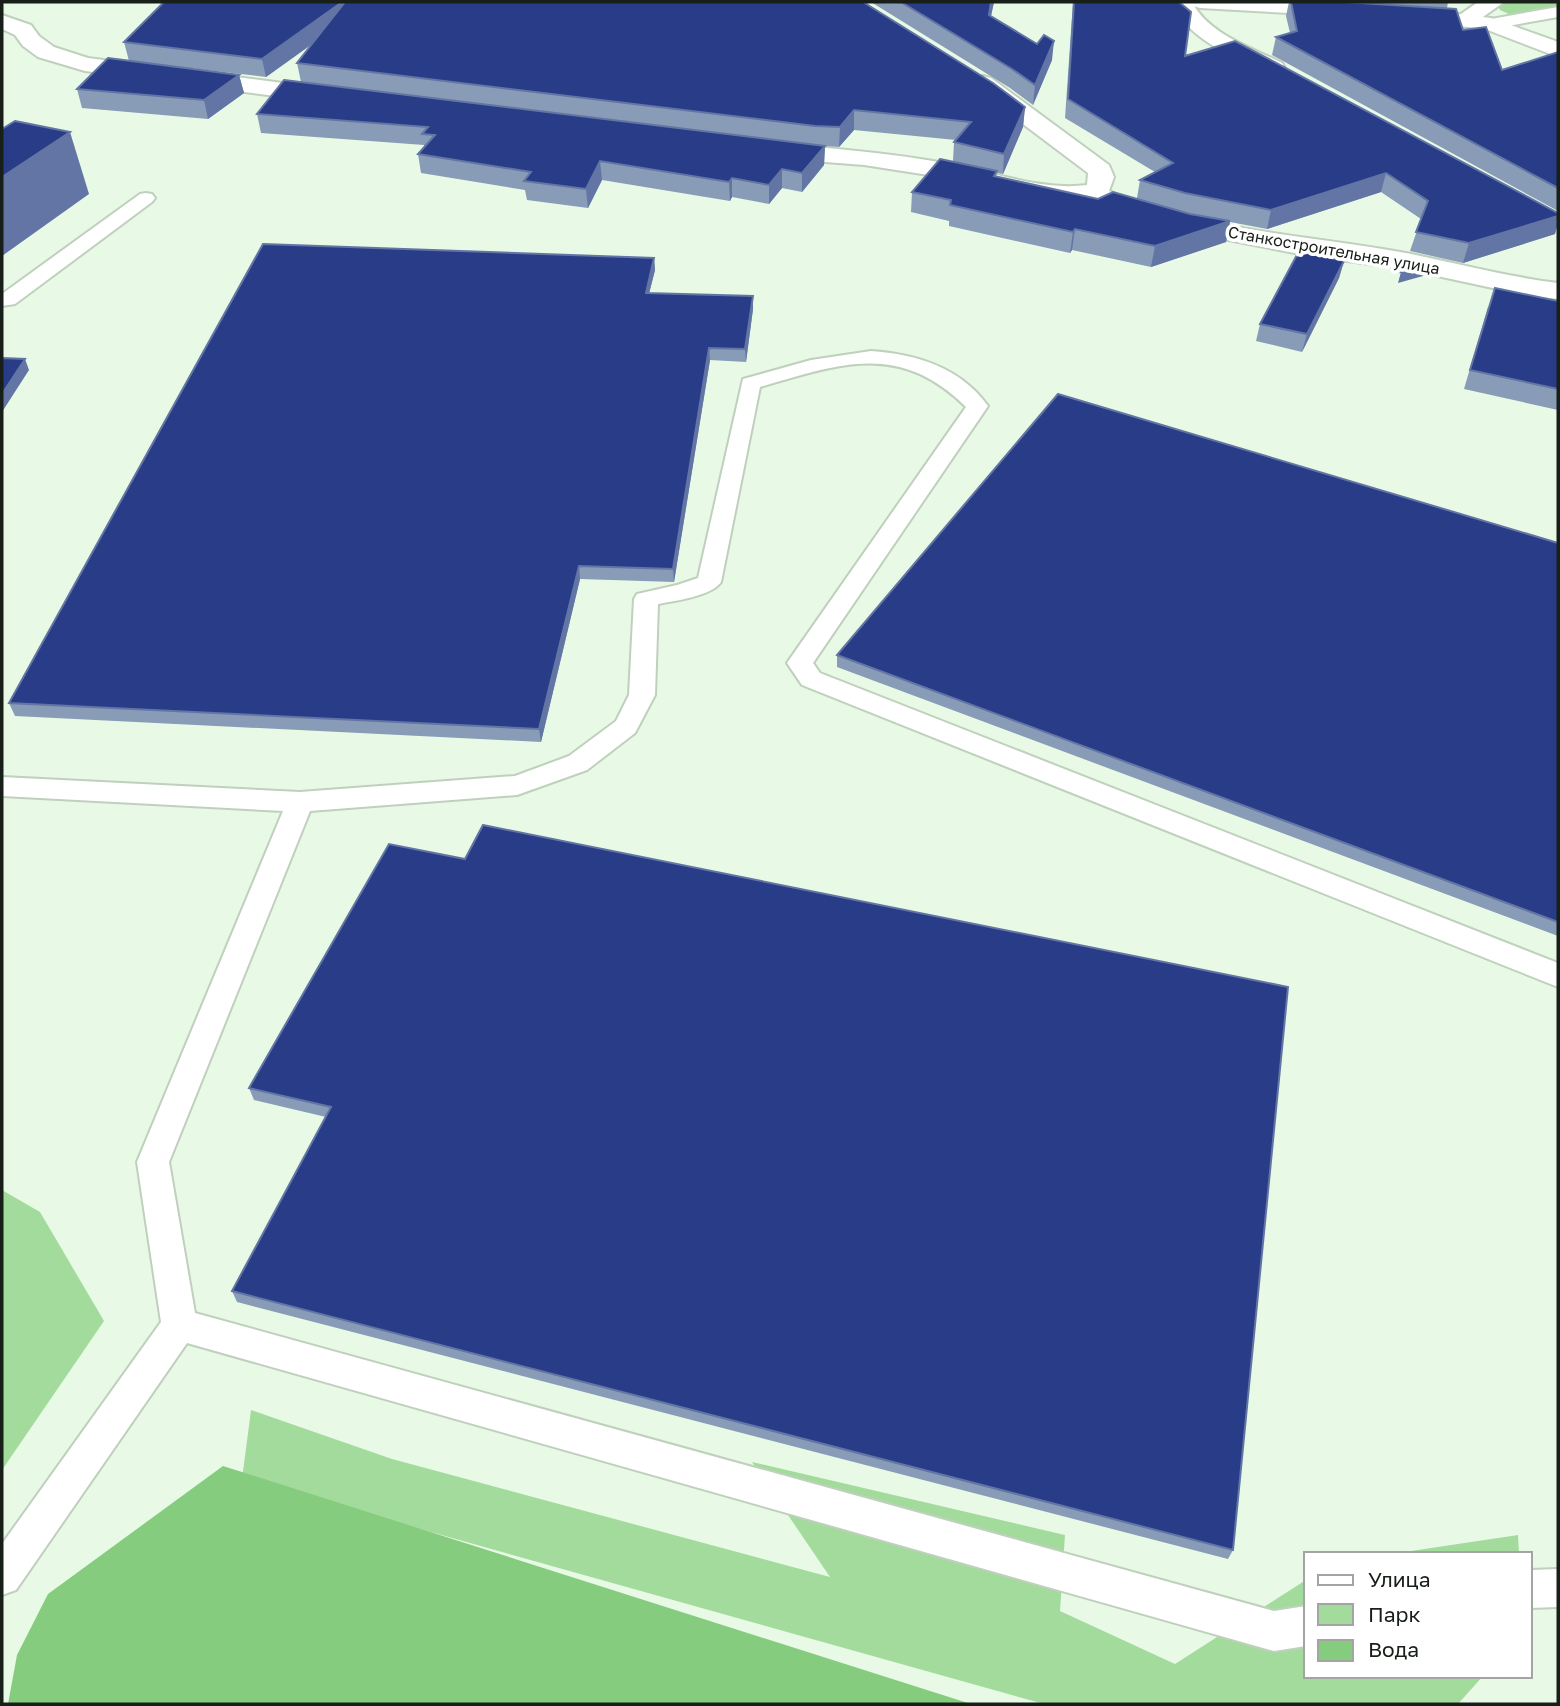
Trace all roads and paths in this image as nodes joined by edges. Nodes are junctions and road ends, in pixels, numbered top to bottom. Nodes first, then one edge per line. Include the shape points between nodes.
1 (1182, 2) edge
2 (1200, 2) edge
3 (1493, 2) edge
4 (1362, 11) edge
5 (1558, 12) edge
6 (1389, 13) edge
7 (1465, 19) junction
8 (2, 21) edge
9 (1491, 24) junction
10 (1558, 50) edge
11 (969, 75) edge
12 (1290, 77) edge
13 (345, 98) edge
14 (745, 147) edge
15 (1093, 193) junction
16 (146, 198) dead end
17 (1558, 291) edge
18 (2, 300) edge
19 (2, 786) edge
20 (300, 802) junction
21 (1558, 975) edge
22 (178, 1325) junction
23 (2, 1576) edge
24 (1558, 1588) edge
25 (1532, 1590) edge
26 (1304, 1626) edge

1 - 12 street via 1185,12 1214,36
2 - 4 street
3 - 7 street
5 - 9 lane
6 - 7 street
7 - 9 street
8 - 13 street via 23,30 46,52 85,64
9 - 10 street
11 - 15 street via 1002,94 1100,170 1101,186
14 - 15 street, Станкостроительная улица via 864,158 1057,194
15 - 17 street, Станкостроительная улица via 1187,224
16 - 18 lane
19 - 20 lane
20 - 21 lane via 517,785 578,763 626,727 642,695 646,599 709,582 750,383 824,362 870,356 900,359 928,367 961,386 978,406 800,663 811,679
20 - 22 lane via 153,1162
22 - 23 lane
22 - 26 lane via 1274,1631
24 - 25 lane

